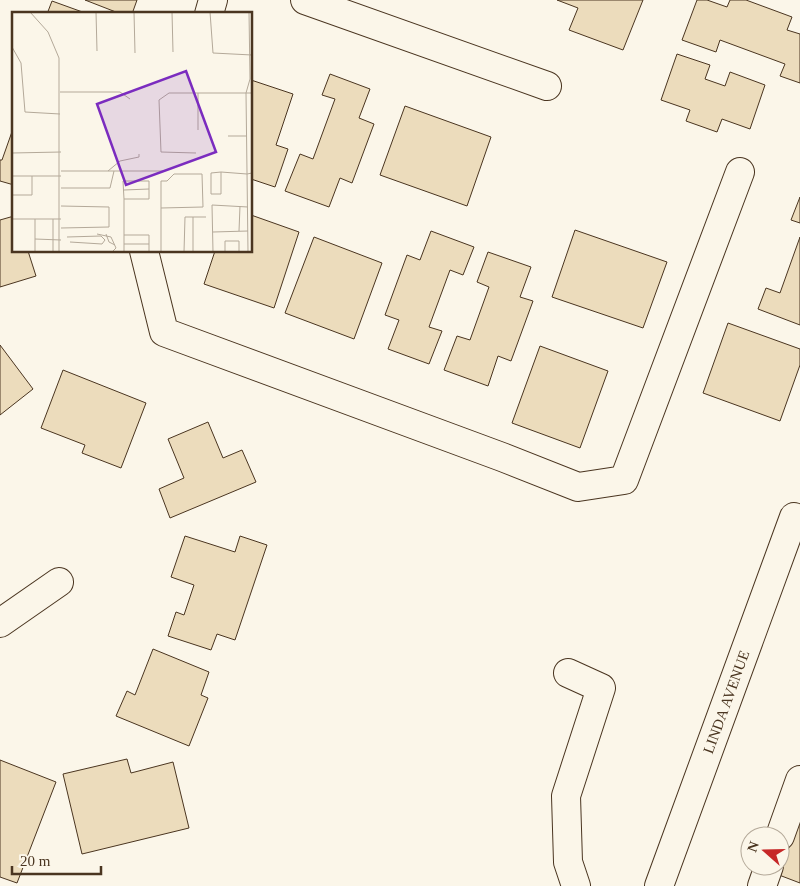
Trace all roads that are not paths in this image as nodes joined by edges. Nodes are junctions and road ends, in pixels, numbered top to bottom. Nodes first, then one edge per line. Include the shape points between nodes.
1 (214, 0) edge
2 (305, 0) edge
3 (209, 12) edge
4 (548, 86) dead end
5 (740, 172) dead end
6 (144, 252) edge
7 (794, 517) dead end
8 (60, 582) dead end
9 (0, 623) edge
10 (568, 672) dead end
11 (800, 780) edge
12 (784, 826) edge
13 (576, 886) edge
14 (659, 886) edge

1 - 3 street
2 - 4 street
5 - 6 street via 624,480 578,488 164,332
7 - 14 street, LINDA AVENUE
8 - 9 street
10 - 13 street via 601,688 566,796 568,862
11 - 12 street

